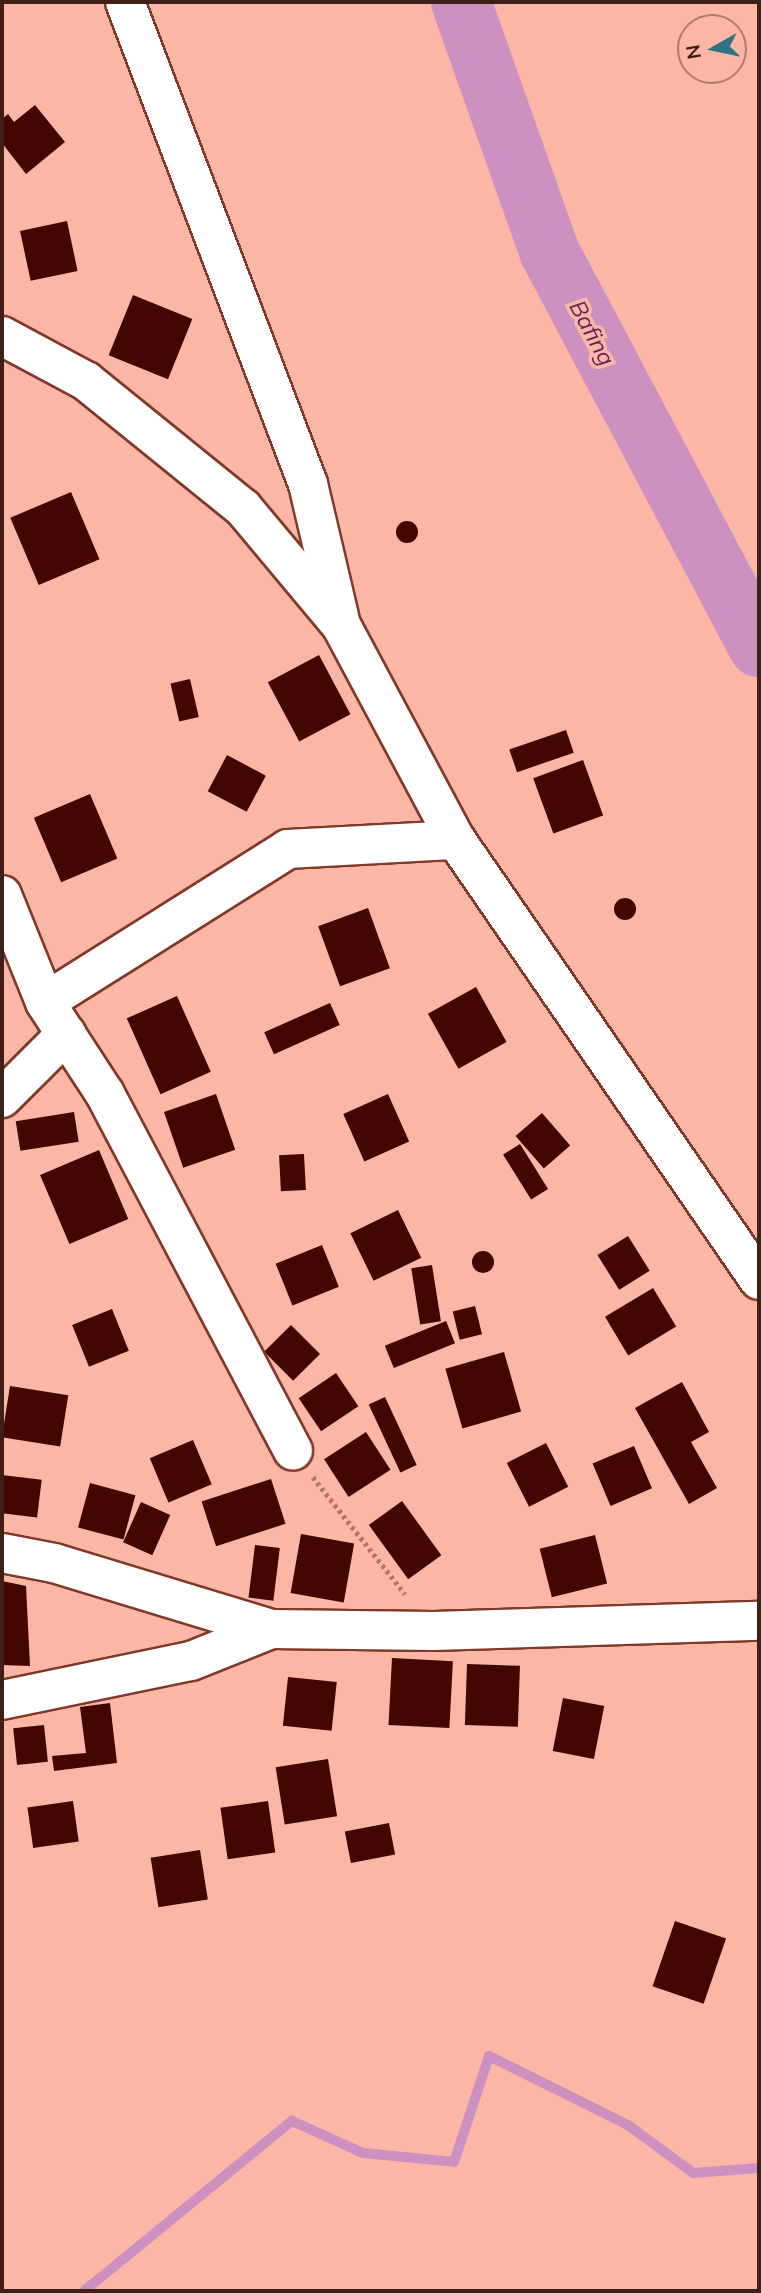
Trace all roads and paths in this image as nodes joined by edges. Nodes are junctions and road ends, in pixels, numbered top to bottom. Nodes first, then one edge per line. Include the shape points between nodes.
1 (125, 2) edge
2 (2, 336) edge
3 (341, 625) junction
4 (456, 840) junction
5 (2, 895) edge
6 (45, 1002) junction
7 (66, 1034) junction
8 (2, 1098) edge
9 (759, 1280) edge
10 (293, 1451) joint
11 (2, 1553) edge
12 (759, 1620) edge
13 (271, 1629) junction
14 (434, 1631) junction
15 (2, 1700) edge

1 - 3 street via 308,484
2 - 3 street via 86,382 243,508
3 - 4 street
4 - 6 street via 288,849
4 - 9 street
5 - 6 street
6 - 7 street
7 - 8 street
7 - 10 street via 106,1094
10 - 14 path
11 - 13 street via 54,1563
12 - 14 street
13 - 14 street
13 - 15 street via 191,1661

